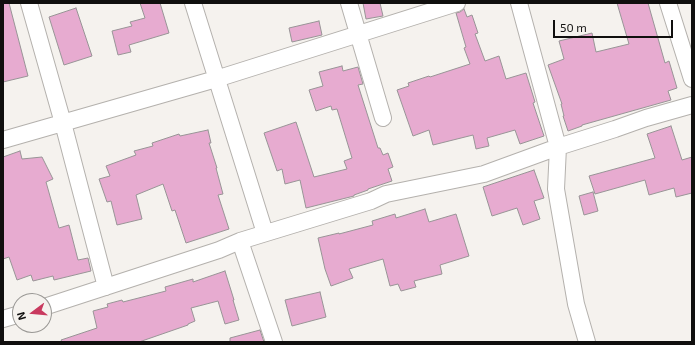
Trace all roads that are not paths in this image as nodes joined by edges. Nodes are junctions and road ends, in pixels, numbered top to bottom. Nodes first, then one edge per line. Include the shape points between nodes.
1 (29, 3) edge
2 (193, 3) edge
3 (349, 3) edge
4 (458, 3) edge
5 (519, 3) edge
6 (668, 3) edge
7 (359, 33) junction
8 (216, 79) junction
9 (692, 79) edge
10 (692, 105) edge
11 (383, 118) dead end
12 (64, 123) junction
13 (3, 140) edge
14 (558, 147) junction
15 (265, 233) junction
16 (240, 240) junction
17 (106, 287) junction
18 (52, 304) edge
19 (274, 342) edge
20 (587, 342) edge

1 - 12 street
2 - 8 street
3 - 7 street
4 - 7 street
5 - 14 street
6 - 9 street
7 - 8 street
7 - 11 street
8 - 12 street
8 - 15 street
10 - 14 street
12 - 13 street
12 - 17 street
14 - 15 street via 484,174 386,194 371,201
14 - 20 street via 556,190 576,304
15 - 16 street
16 - 17 street via 219,250
16 - 19 street
17 - 18 street

